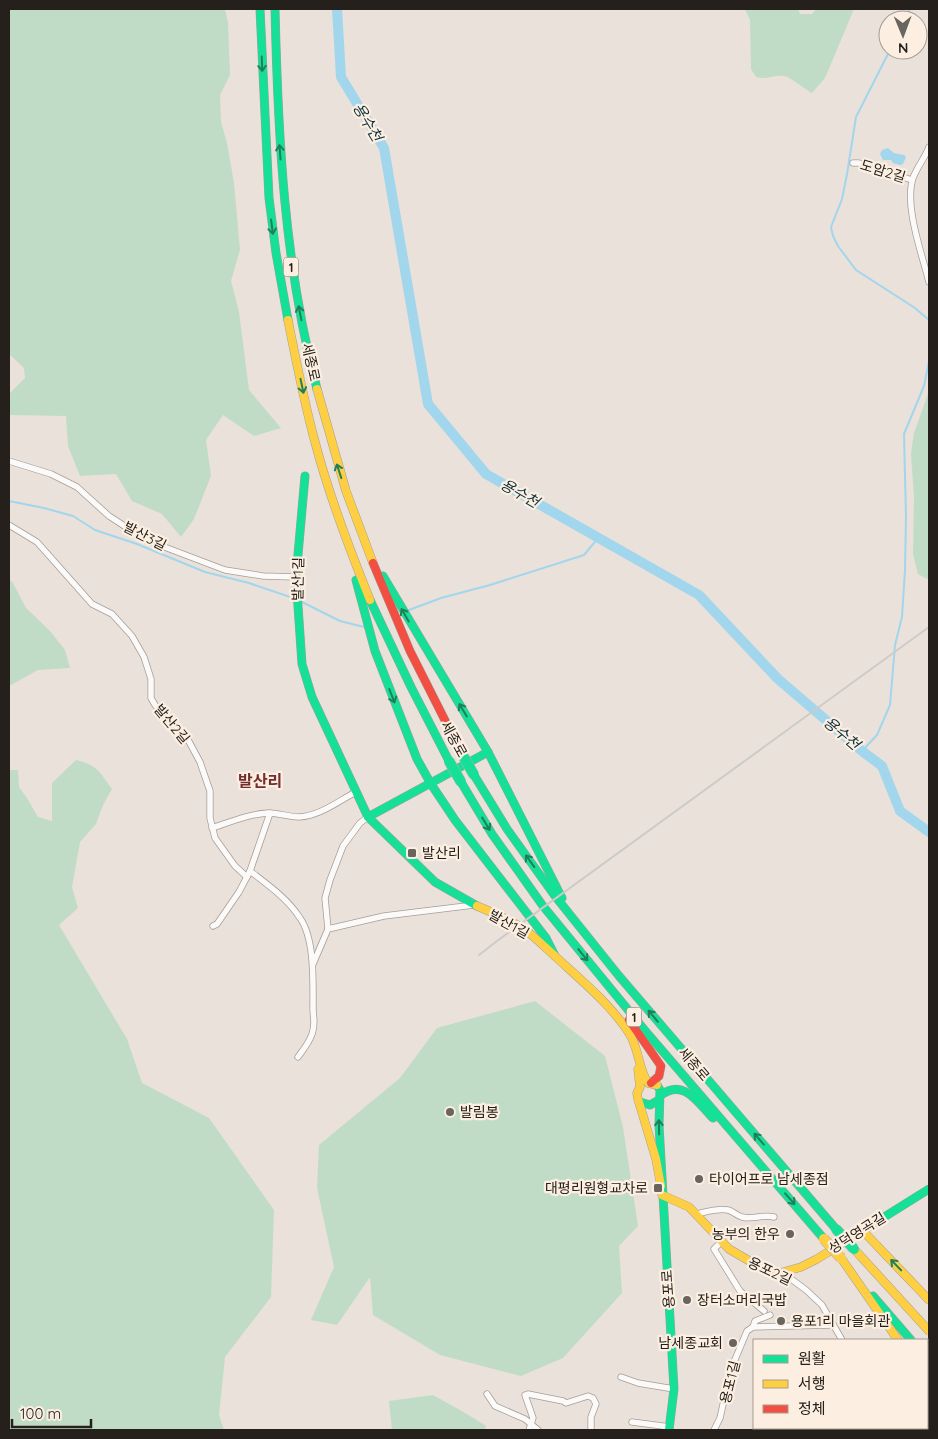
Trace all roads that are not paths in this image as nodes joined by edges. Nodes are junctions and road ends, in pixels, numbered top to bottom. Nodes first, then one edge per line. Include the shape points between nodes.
1 (275, 9) edge
2 (260, 11) edge
3 (929, 147) edge
4 (853, 162) dead end
5 (912, 180) junction
6 (929, 282) edge
7 (9, 461) edge
8 (305, 476) dead end
9 (9, 525) edge
10 (296, 577) junction
11 (390, 596) junction
12 (368, 607) junction
13 (488, 752) junction
14 (431, 784) junction
15 (356, 792) junction
16 (270, 813) junction
17 (368, 817) junction
18 (212, 828) junction
19 (249, 874) junction
20 (474, 906) junction
21 (574, 919) junction
22 (213, 926) dead end
23 (328, 930) junction
24 (555, 956) junction
25 (313, 968) junction
26 (606, 983) junction
27 (298, 1056) dead end
28 (646, 1084) junction
29 (660, 1098) junction
30 (640, 1102) junction
31 (765, 1170) junction
32 (929, 1189) edge
33 (662, 1192) junction
34 (696, 1214) junction
35 (774, 1217) dead end
36 (862, 1230) junction
37 (722, 1241) junction
38 (850, 1270) junction
39 (782, 1273) junction
40 (880, 1277) junction
41 (929, 1300) edge
42 (764, 1311) dead end
43 (770, 1315) dead end
44 (833, 1325) junction
45 (753, 1327) junction
46 (929, 1331) edge
47 (929, 1337) edge
48 (841, 1339) edge
49 (897, 1339) edge
50 (910, 1339) edge
51 (621, 1377) dead end
52 (674, 1389) junction
53 (487, 1394) dead end
54 (632, 1422) dead end
55 (530, 1427) edge
56 (669, 1429) edge
57 (538, 1430) edge
58 (591, 1430) edge
59 (714, 1430) edge

11 -> 1 main road, 세종로 / 1 via 354,517 333,451 320,405 291,264 279,147
2 -> 12 main road, 세종로 / 1 via 266,165 279,272 319,457
3 - 5 street, 도암2길
4 - 5 street, 도암2길
5 - 6 street, 도암2길 via 912,209
7 - 10 street, 발산3길 via 51,474 76,487 109,516 146,540 225,570
8 - 10 main road, 발산1길
9 - 18 street, 발산2길 via 37,542 92,604 112,614 132,636 151,678 155,705 186,736 200,762 210,791
10 - 15 main road, 발산1길 via 300,647 307,682
13 -> 11 main road
21 -> 11 main road, 세종로 / 1, bridge via 507,829 462,754 405,640
12 -> 14 main road via 375,650 417,759
12 -> 26 main road, 세종로 / 1, bridge via 423,714 492,834 543,906
13 - 14 main road
13 - 21 main road
14 - 17 main road
14 - 24 main road via 546,938
15 - 16 street via 300,817
15 - 17 main road, 발산1길
16 - 18 street
16 - 19 street
17 - 20 main road, 발산1길 via 434,882
17 - 23 street via 342,846 325,898
18 - 19 street, 발산2길 via 223,852 235,866
19 - 22 street
19 - 25 street, 발산2길 via 281,897 302,920
20 - 23 street via 384,916
20 - 24 main road, 발산1길 via 497,914 528,932
40 -> 21 main road, 세종로 / 1, bridge via 619,976
23 - 25 street, 발산2길 via 313,961
24 - 28 main road, 발산1길 via 629,1033
25 - 27 street, 발산2길 via 315,1019 312,1035
26 - 28 main road via 661,1066 661,1075
26 - 31 main road, 세종로 / 1
28 - 29 main road via 660,1090
28 - 30 main road via 637,1093
29 - 30 main road via 651,1106
29 - 31 main road via 670,1088 687,1092
33 -> 29 main road
30 - 33 main road
31 -> 38 main road, 세종로 / 1, bridge
32 - 36 main road, 성덕영곡길
33 - 34 main road, 용포2길
33 - 52 main road, 용포로
34 - 35 street via 728,1210 742,1217
34 - 37 main road, 용포2길
36 - 39 main road, 성덕영곡길 via 801,1267
41 -> 36 main road
37 - 39 main road, 용포2길 via 763,1269
37 - 42 street via 714,1249 740,1291
38 - 49 main road, 세종로 / 1
38 - 50 main road
39 - 44 street, 용포2길 via 818,1301
40 - 46 main road, 세종로 / 1
40 - 47 main road
43 - 45 street via 756,1321
44 - 45 street
44 - 48 street, 용포2길
45 - 59 street, 용포1길 via 747,1331 731,1369 720,1418
51 - 52 street
52 - 56 main road, 용포로
53 - 55 street via 495,1406 525,1419
54 - 56 street, 용포로
55 - 57 street
55 - 58 street via 533,1418 525,1395 566,1403 588,1396 596,1404

